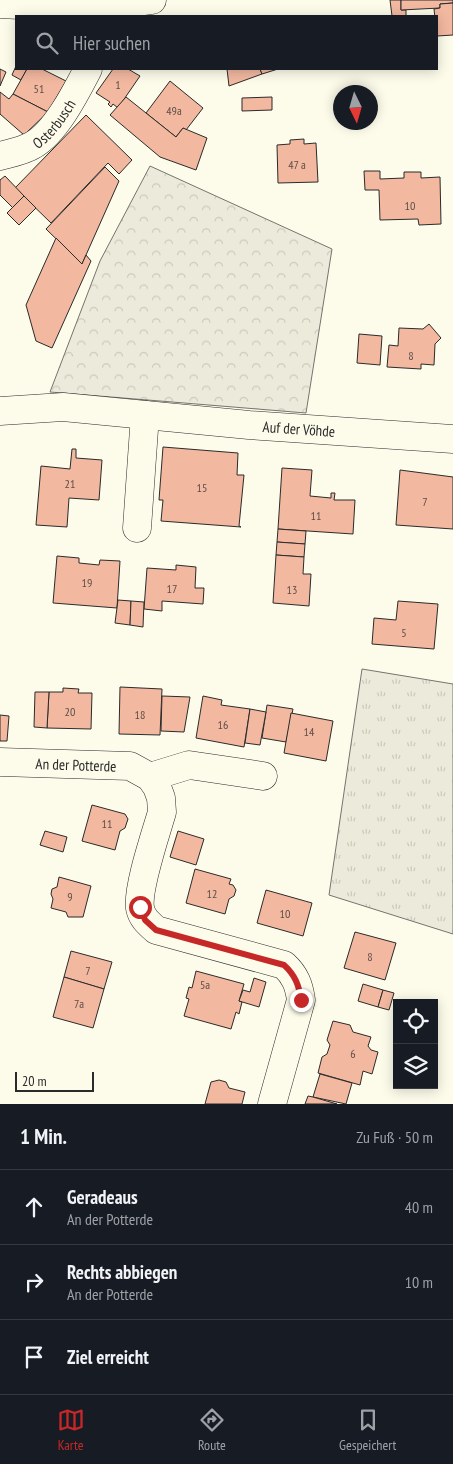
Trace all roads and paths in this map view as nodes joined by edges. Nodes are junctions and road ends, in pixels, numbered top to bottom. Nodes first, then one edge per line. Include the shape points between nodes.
1 (152, 0) edge
2 (0, 4) edge
3 (110, 11) edge
4 (87, 70) edge
5 (0, 156) edge
6 (0, 411) edge
7 (145, 415) junction
8 (453, 439) edge
9 (137, 528) dead end
10 (0, 762) edge
11 (264, 776) dead end
12 (150, 777) junction
13 (272, 1104) edge

1 - 3 street
2 - 3 street
4 - 5 street, Osterbusch via 48,133 34,144
6 - 7 street, Auf der Vöhde via 63,407
7 - 8 street, Auf der Vöhde
7 - 9 street
10 - 12 street, An der Potterde via 130,766
11 - 12 street via 189,765
12 - 13 street via 161,798 162,812 141,892 140,907 145,920 156,930 284,965 300,986 301,1000

